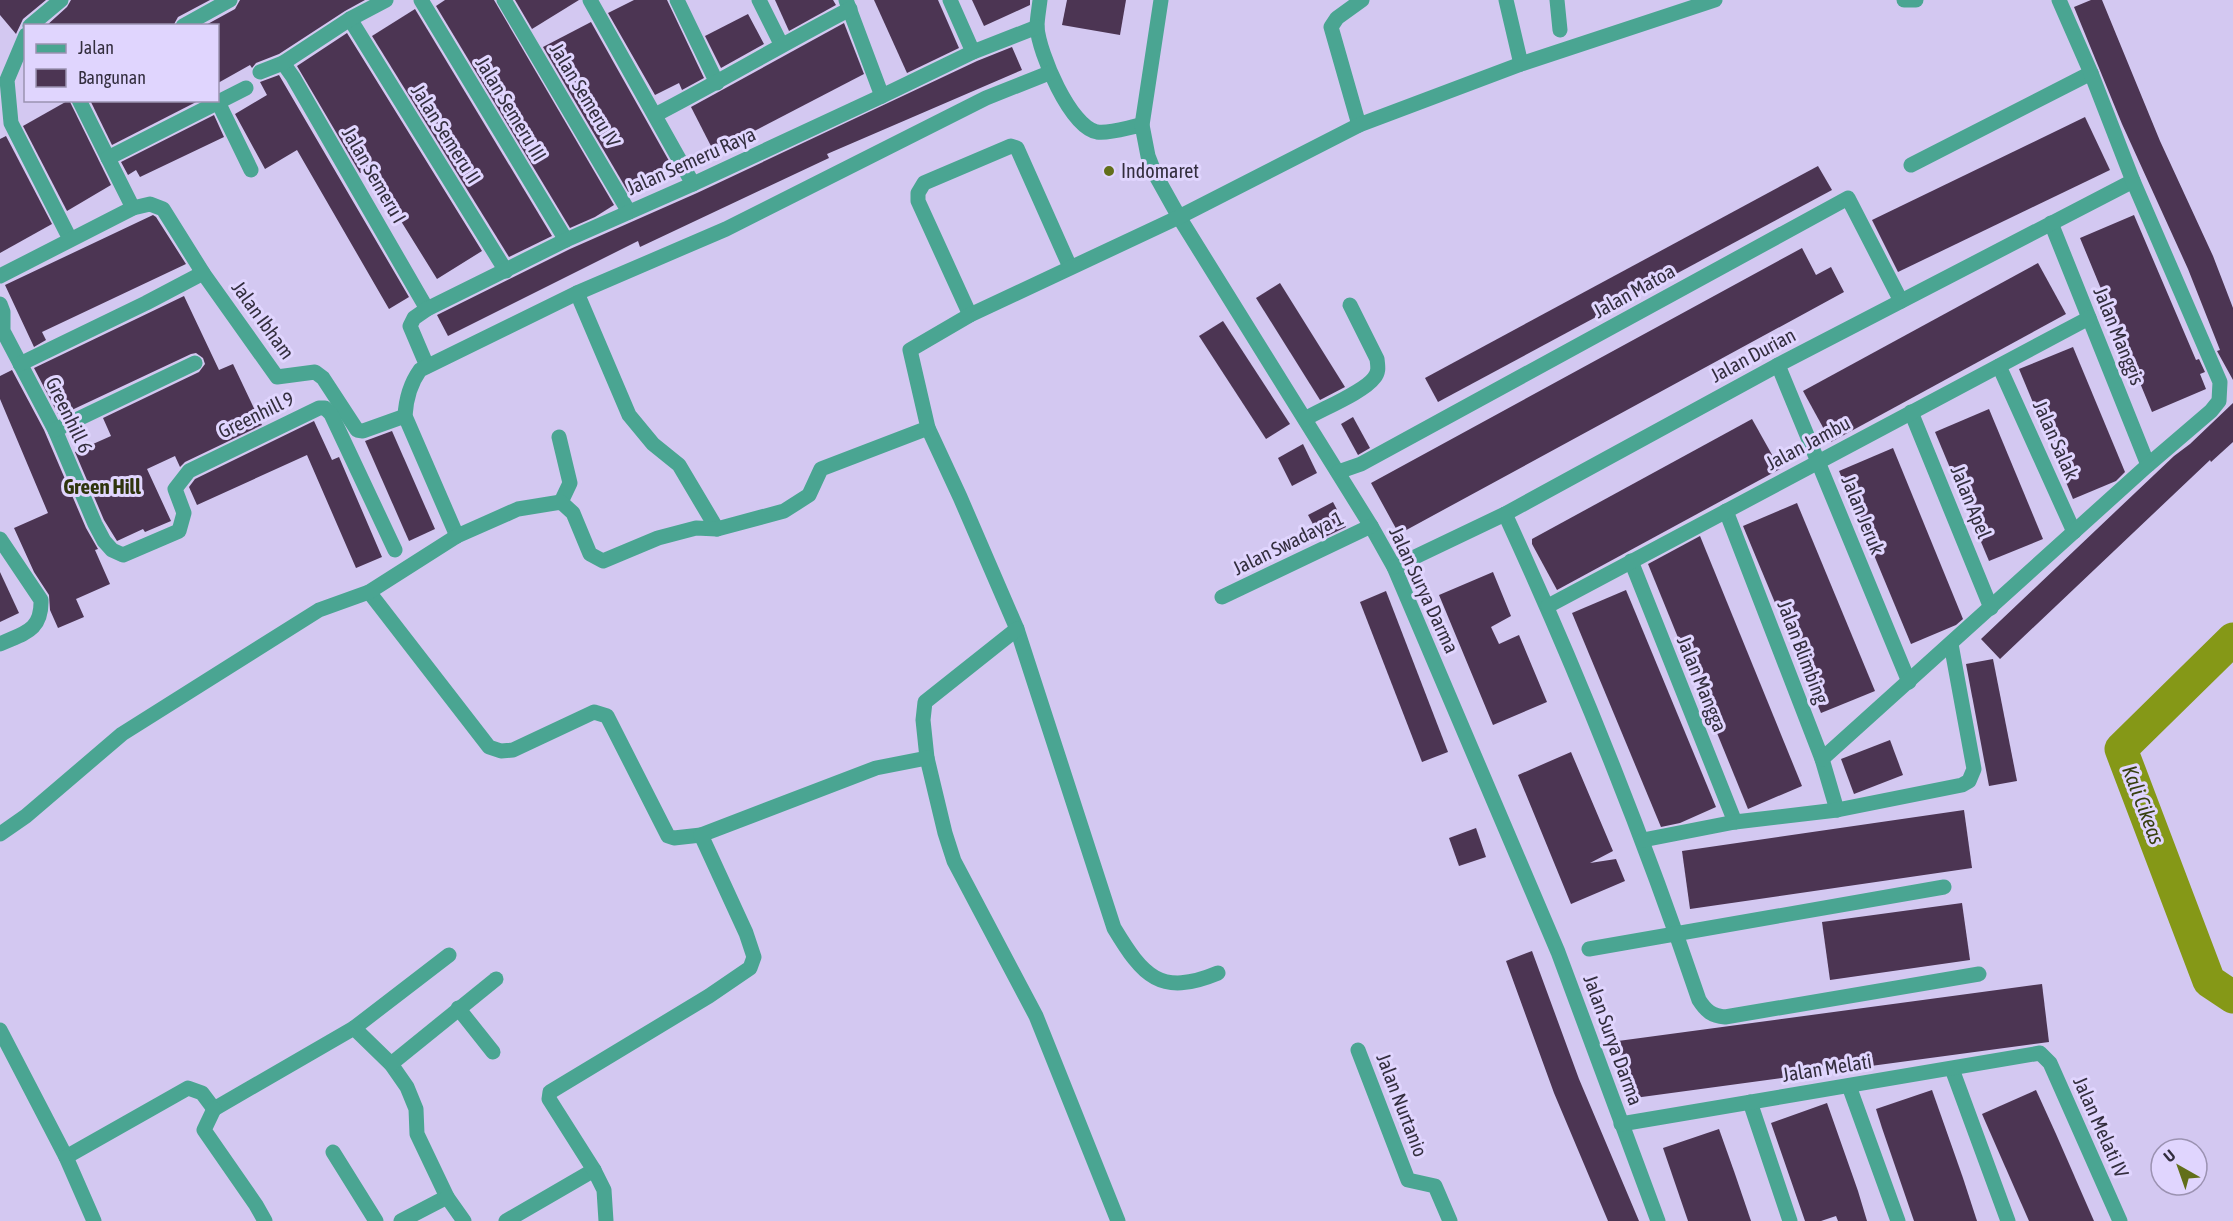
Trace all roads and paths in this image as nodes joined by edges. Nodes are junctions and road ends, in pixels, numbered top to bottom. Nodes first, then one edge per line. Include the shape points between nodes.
1 (61, 0) edge
2 (229, 0) edge
3 (386, 0) edge
4 (421, 0) edge
5 (504, 0) edge
6 (591, 0) edge
7 (677, 0) edge
8 (759, 0) edge
9 (950, 0) edge
10 (1040, 0) edge
11 (1161, 0) edge
12 (1362, 0) edge
13 (1506, 0) edge
14 (1557, 0) edge
15 (1714, 0) edge
16 (1904, 0) edge
17 (1916, 0) edge
18 (2059, 0) edge
19 (848, 5) edge
20 (350, 19) junction
21 (32, 24) edge
22 (187, 24) edge
23 (1037, 27) junction
24 (1560, 30) dead end
25 (24, 40) edge
26 (781, 44) junction
27 (973, 52) junction
28 (283, 63) junction
29 (1521, 64) junction
30 (260, 72) dead end
31 (2091, 72) junction
32 (1049, 73) junction
33 (717, 83) junction
34 (246, 88) dead end
35 (882, 96) junction
36 (80, 102) edge
37 (218, 102) edge
38 (219, 102) edge
39 (655, 115) junction
40 (1142, 125) junction
41 (1359, 125) junction
42 (108, 158) junction
43 (1911, 165) dead end
44 (251, 170) dead end
45 (2133, 181) junction
46 (693, 184) junction
47 (133, 208) junction
48 (629, 212) junction
49 (1179, 217) junction
50 (2050, 223) junction
51 (70, 239) junction
52 (566, 240) junction
53 (1070, 267) junction
54 (506, 271) junction
55 (203, 273) junction
56 (0, 276) edge
57 (577, 293) junction
58 (1901, 301) junction
59 (1350, 305) dead end
60 (428, 309) junction
61 (1, 310) edge
62 (970, 315) junction
63 (2089, 318) junction
64 (1, 330) edge
65 (20, 363) junction
66 (195, 363) dead end
67 (1778, 365) junction
68 (427, 366) junction
69 (1999, 366) junction
70 (1911, 412) junction
71 (405, 416) junction
72 (1305, 418) junction
73 (928, 428) junction
74 (55, 430) junction
75 (559, 437) dead end
76 (1818, 462) junction
77 (2148, 465) junction
78 (1338, 472) junction
79 (561, 502) junction
80 (1726, 511) junction
81 (1506, 514) junction
82 (1371, 526) junction
83 (717, 529) junction
84 (2074, 532) junction
85 (457, 536) junction
86 (2, 546) edge
87 (112, 550) joint
88 (395, 550) dead end
89 (1631, 561) junction
90 (1394, 567) junction
91 (369, 592) junction
92 (1222, 597) dead end
93 (1548, 606) junction
94 (1991, 608) junction
95 (1017, 629) junction
96 (0, 644) edge
97 (1951, 644) junction
98 (1909, 682) junction
99 (927, 758) junction
100 (1822, 759) junction
101 (1837, 810) junction
102 (1735, 822) junction
103 (0, 834) edge
104 (701, 835) junction
105 (1643, 840) junction
106 (1944, 887) dead end
107 (1677, 935) junction
108 (1589, 949) dead end
109 (449, 956) dead end
110 (1218, 974) dead end
111 (1979, 974) dead end
112 (495, 979) dead end
113 (458, 1008) junction
114 (354, 1028) junction
115 (0, 1030) edge
116 (1358, 1050) dead end
117 (493, 1052) dead end
118 (2040, 1053) joint
119 (391, 1064) junction
120 (1952, 1069) junction
121 (1849, 1086) junction
122 (1750, 1102) junction
123 (214, 1109) junction
124 (1621, 1124) junction
125 (333, 1152) dead end
126 (66, 1158) junction
127 (594, 1170) junction
128 (447, 1197) junction
129 (94, 1221) edge
130 (265, 1221) edge
131 (376, 1221) edge
132 (402, 1221) edge
133 (464, 1221) edge
134 (506, 1221) edge
135 (606, 1221) edge
136 (1118, 1221) edge
137 (1450, 1221) edge
138 (1658, 1221) edge
139 (1790, 1221) edge
140 (1898, 1221) edge
141 (2008, 1221) edge
142 (2120, 1221) edge

1 - 21 street
2 - 22 street
3 - 20 street
4 - 52 street, Jalan Semeru III
5 - 48 street, Jalan Semeru IV
6 - 39 street
7 - 33 street
8 - 26 street
9 - 27 street
10 - 23 street
11 - 40 street, Jalan Surya Darma
12 - 41 street via 1330,27
13 - 29 street
14 - 24 street
15 - 29 street
16 - 17 street
18 - 31 street
19 - 26 street
19 - 35 street
20 - 28 street
20 - 54 street, Jalan Semeru II
23 - 27 street, Jalan Semeru Raya
23 - 32 street
25 - 51 street via 7,81 10,123
26 - 33 street
27 - 35 street, Jalan Semeru Raya
28 - 30 street
28 - 60 street, Jalan Semeru I
29 - 41 street
31 - 43 street
31 - 45 street
32 - 40 street via 1087,128 1098,132
32 - 57 street via 986,98 726,229
33 - 39 street
34 - 38 street
35 - 46 street, Jalan Semeru Raya
36 - 42 street
37 - 42 street
37 - 44 street
39 - 46 street
40 - 49 street, Jalan Surya Darma via 1152,165
41 - 49 street
42 - 47 street
45 - 50 street, Jalan Durian
45 - 77 street via 2221,392 2211,411
46 - 48 street, Jalan Semeru Raya
47 - 51 street
47 - 55 street, Jalan Ibham via 150,204 163,209
48 - 52 street, Jalan Semeru Raya
49 - 53 street
49 - 72 street, Jalan Surya Darma
50 - 58 street, Jalan Durian
50 - 63 street, Jalan Manggis
51 - 56 street
52 - 54 street, Jalan Semeru Raya
53 - 62 street
53 - 62 street via 1017,148 1011,146 924,183 918,201
54 - 60 street, Jalan Semeru Raya
55 - 65 street
55 - 71 street, Jalan Ibham via 277,377 315,372 324,378 357,430
57 - 68 street
57 - 83 street via 629,415 653,444 679,465
58 - 67 street, Jalan Durian
58 - 78 street, Jalan Matoa via 1848,198 1371,458
59 - 72 street via 1377,360 1376,376 1365,387
60 - 68 street, Jalan Semeru Raya via 414,318 410,326
61 - 64 street
62 - 73 street via 910,350
63 - 69 street, Jalan Jambu
63 - 77 street, Jalan Manggis
64 - 65 street, Greenhill 6
65 - 74 street, Greenhill 6
66 - 74 street
67 - 76 street, Jalan Jeruk
67 - 81 street, Jalan Durian
68 - 71 street via 413,380
69 - 70 street, Jalan Jambu
69 - 84 street, Jalan Salak
70 - 76 street, Jalan Jambu
70 - 94 street, Jalan Apel
71 - 85 street
72 - 78 street, Jalan Surya Darma
73 - 83 street via 821,469 809,495 784,511
73 - 95 street
74 - 87 street, Greenhill 6 via 95,524
75 - 79 street via 570,483
76 - 80 street, Jalan Jambu
76 - 98 street, Jalan Jeruk
77 - 84 street
78 - 82 street, Jalan Surya Darma
79 - 83 street via 573,513 590,554 603,561 658,538 696,528
79 - 85 street via 518,509
80 - 89 street, Jalan Jambu
80 - 100 street, Jalan Blimbing
81 - 90 street, Jalan Durian
81 - 93 street
82 - 90 street, Jalan Surya Darma
82 - 92 street, Jalan Swadaya 1
84 - 94 street
85 - 91 street
86 - 96 street via 41,600 41,610 40,619 29,631
87 - 88 street, Greenhill 9 via 123,555 179,531 184,513 175,489 189,471 319,408 331,414
89 - 93 street, Jalan Jambu
89 - 102 street, Jalan Mangga
90 - 124 street, Jalan Surya Darma via 1558,952
91 - 103 street via 319,610 122,734
91 - 104 street via 489,747 501,752 513,750 594,712 608,716 668,836
93 - 105 street
94 - 97 street
95 - 99 street via 925,702
95 - 110 street via 1114,928 1132,958 1151,975 1171,984 1195,983
97 - 98 street
97 - 101 street via 1974,769 1969,781
98 - 100 street
99 - 104 street via 876,768
99 - 136 street via 954,861 1036,1016
100 - 101 street, Jalan Blimbing
101 - 102 street
102 - 105 street
104 - 127 street via 754,957 742,975 550,1092 549,1099
105 - 107 street
106 - 107 street
107 - 108 street
107 - 111 street via 1699,1000 1706,1011 1716,1016
109 - 114 street
112 - 113 street
113 - 117 street
113 - 119 street
114 - 119 street
114 - 123 street
115 - 126 street
116 - 137 street, Jalan Nurtanio via 1408,1180 1435,1186
118 - 120 street, Jalan Melati
118 - 142 street, Jalan Melati IV via 2050,1063
119 - 128 street via 416,1109 417,1134
120 - 121 street, Jalan Melati
120 - 141 street
121 - 122 street, Jalan Melati
121 - 140 street
122 - 124 street, Jalan Melati
122 - 139 street
123 - 126 street via 202,1093 188,1088
123 - 130 street via 204,1130
124 - 138 street, Jalan Surya Darma
125 - 131 street
126 - 129 street
127 - 134 street
127 - 135 street via 604,1191
128 - 132 street
128 - 133 street

